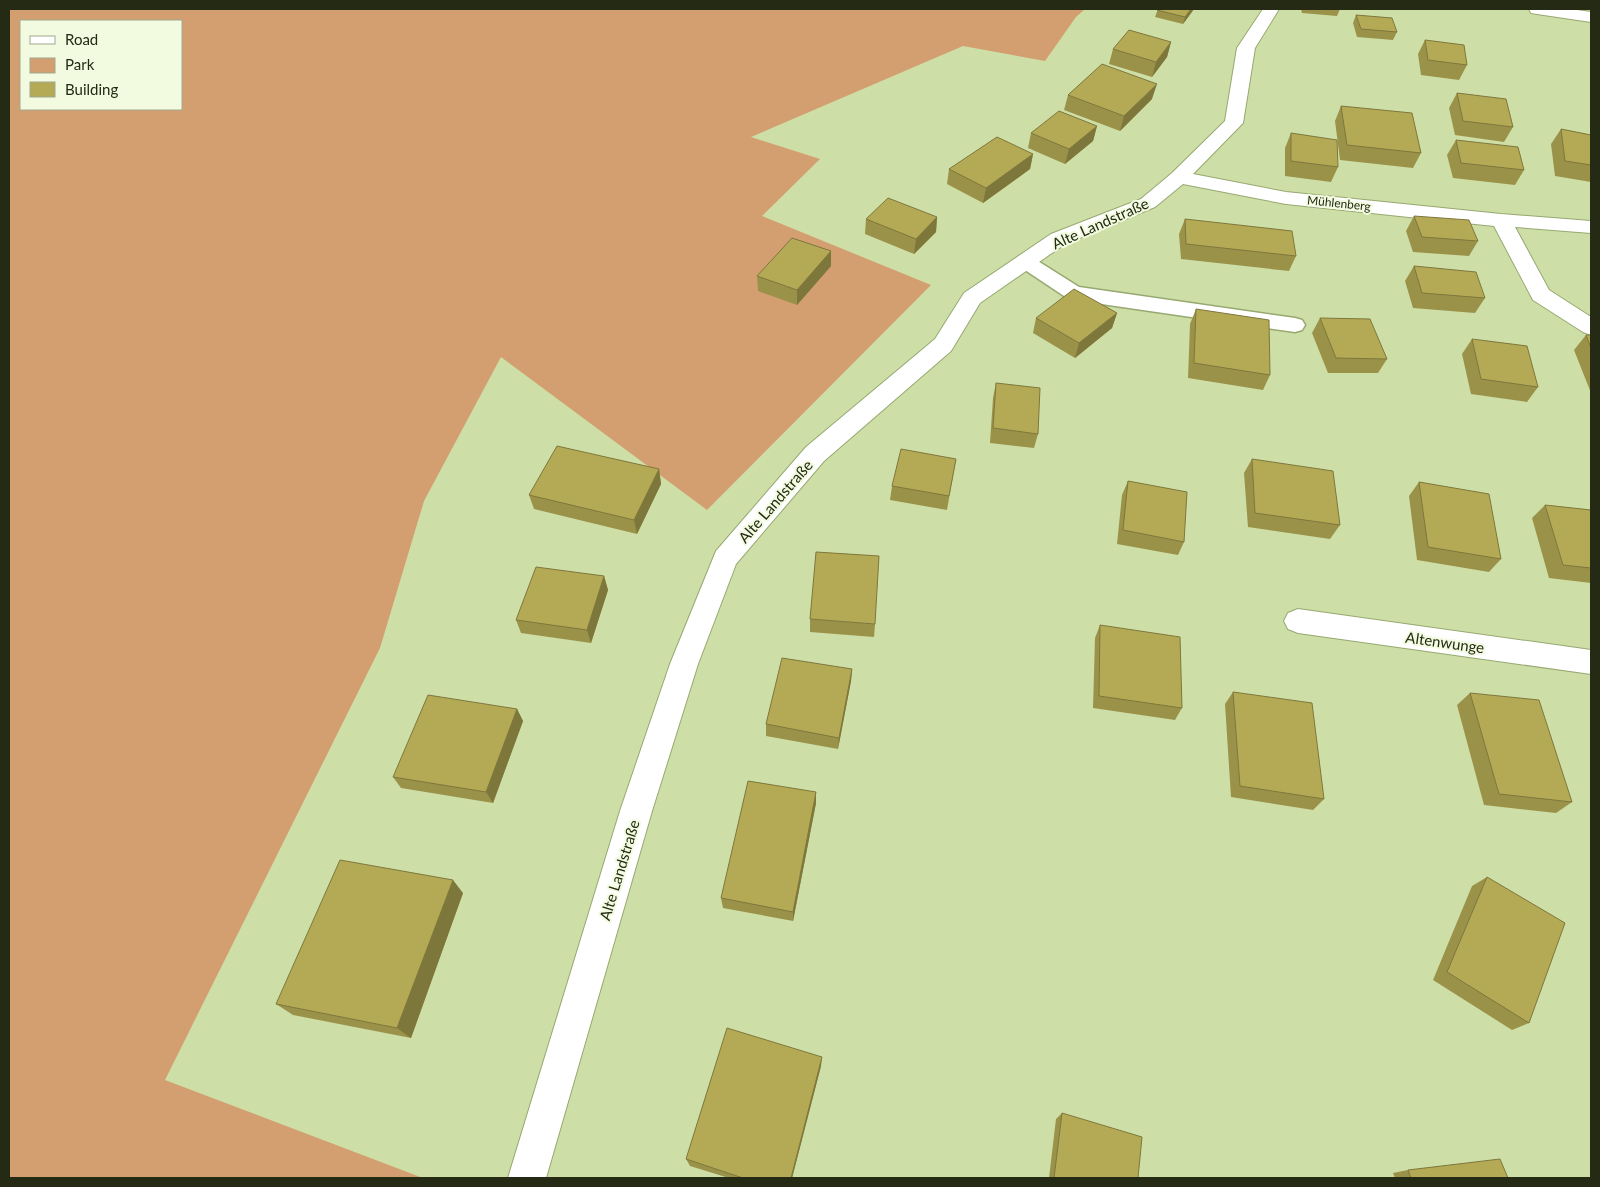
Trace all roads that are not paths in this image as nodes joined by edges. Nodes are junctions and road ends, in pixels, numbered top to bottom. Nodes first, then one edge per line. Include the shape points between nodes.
1 (1271, 9) edge
2 (1537, 9) edge
3 (1591, 17) edge
4 (1179, 177) junction
5 (1501, 220) junction
6 (1591, 227) edge
7 (1026, 262) junction
8 (1295, 326) dead end
9 (1591, 327) edge
10 (1298, 621) dead end
11 (1591, 662) edge
12 (527, 1178) edge

1 - 4 street, Alte Landstraße via 1246,48 1234,123
2 - 3 street
4 - 5 street, Mühlenberg via 1286,198
4 - 7 street, Alte Landstraße via 1148,203 1058,240
5 - 6 street, Mühlenberg
5 - 9 street via 1542,295
7 - 8 lane via 1074,293
7 - 12 street, Alte Landstraße via 972,298 943,345 815,454 725,559 684,664 636,810
10 - 11 street, Altenwunge

